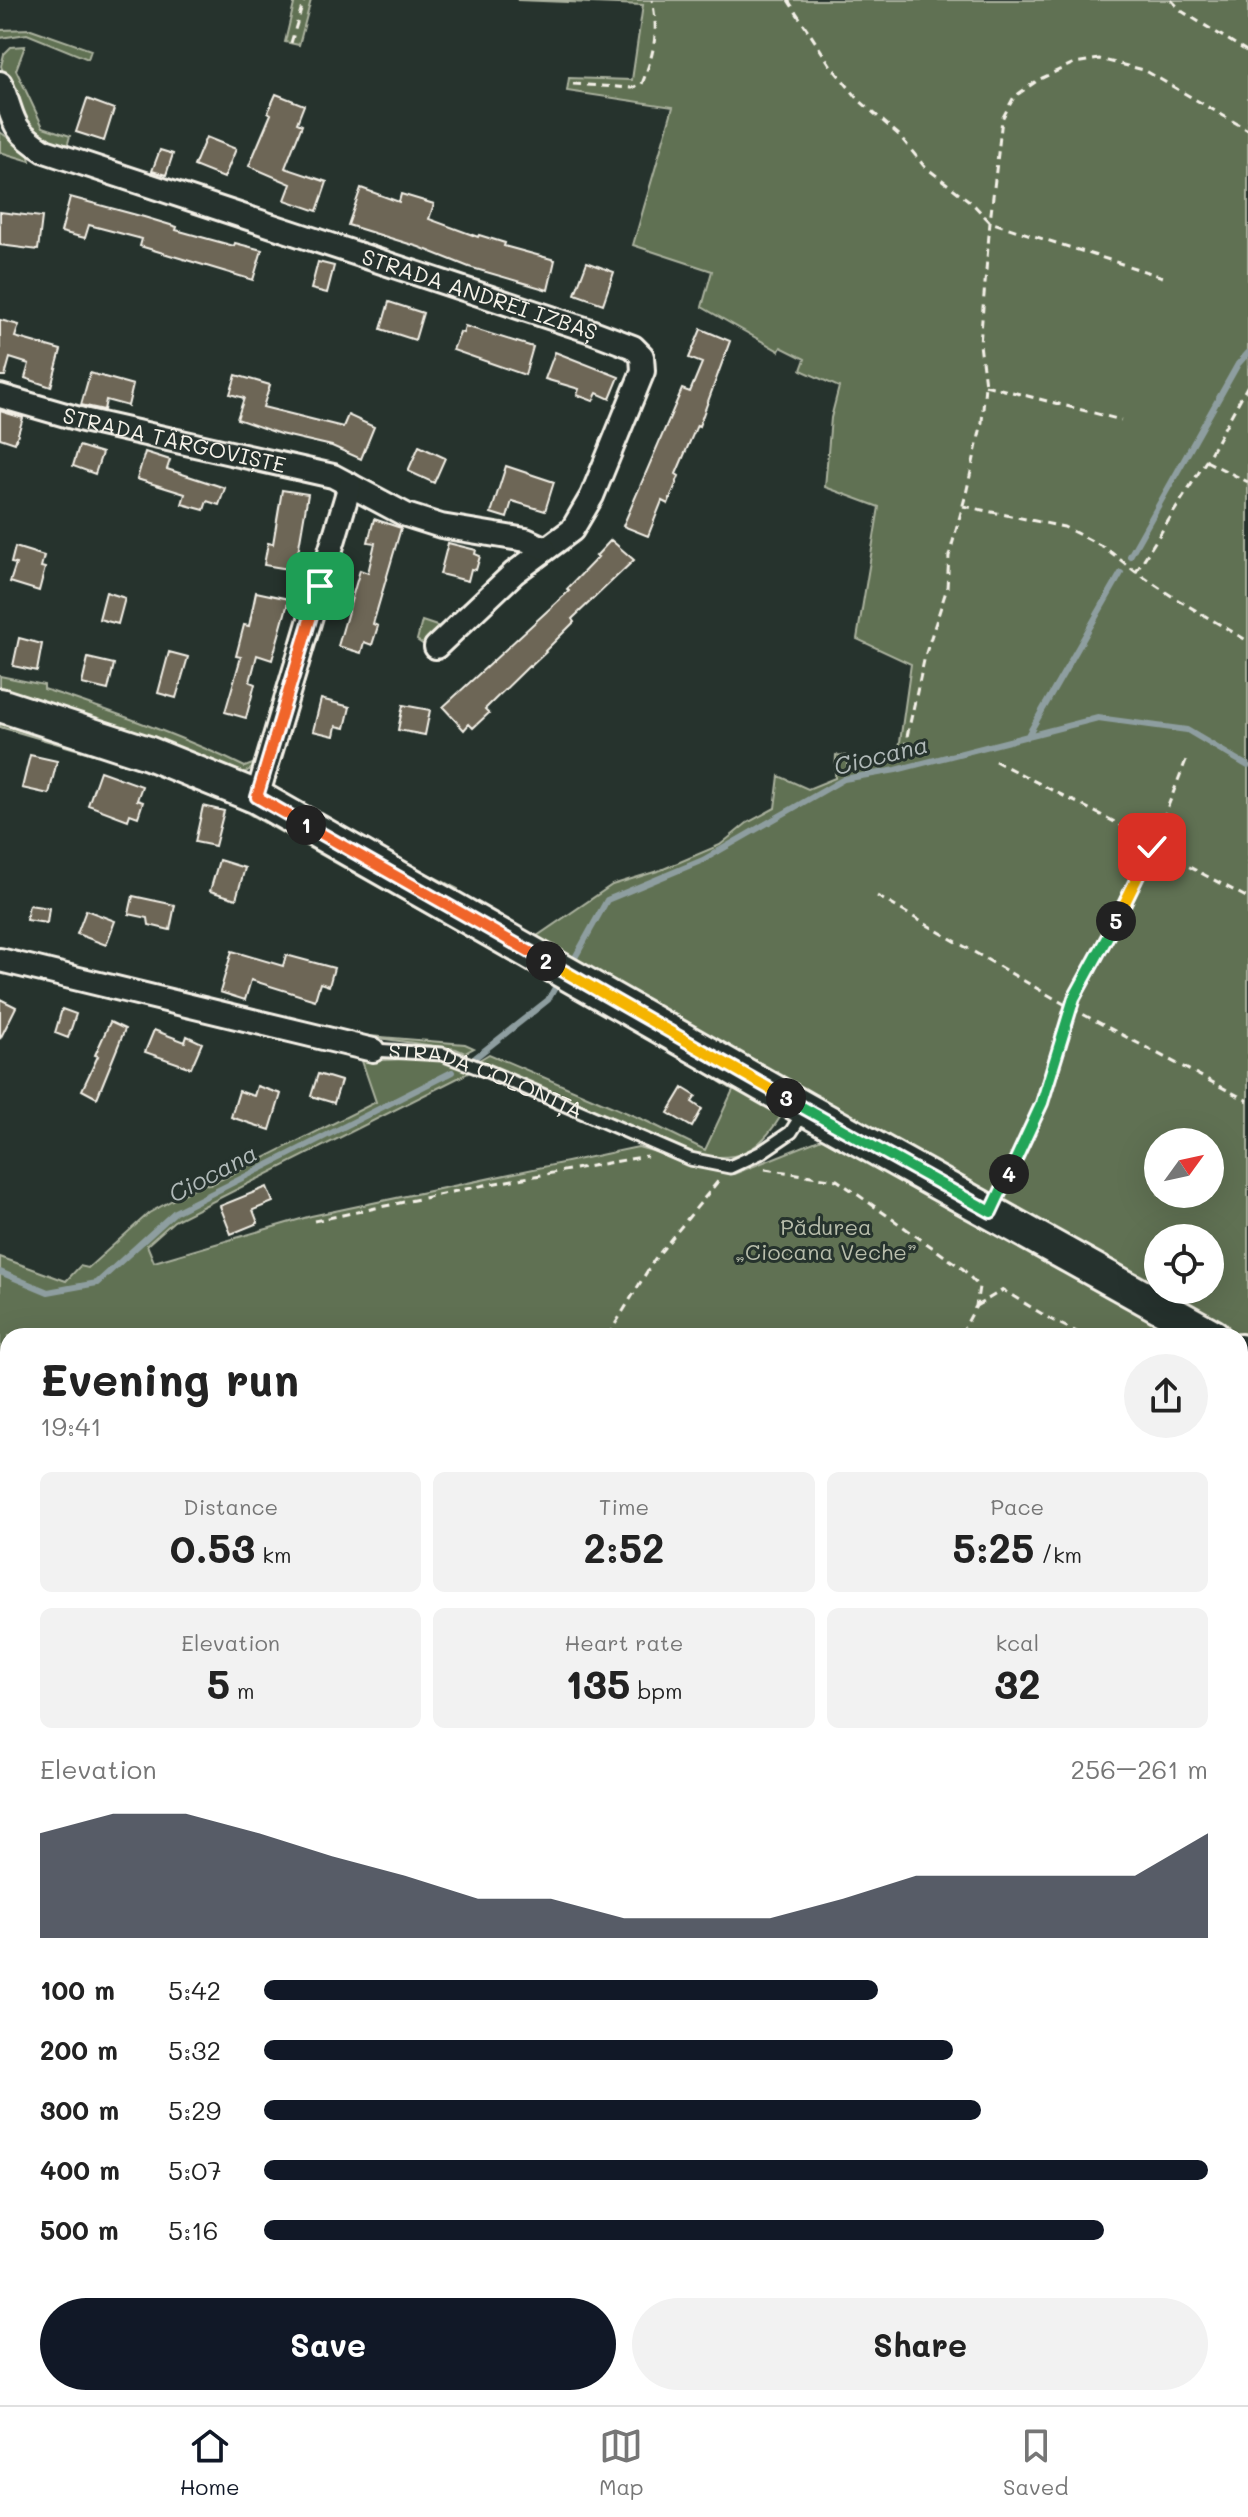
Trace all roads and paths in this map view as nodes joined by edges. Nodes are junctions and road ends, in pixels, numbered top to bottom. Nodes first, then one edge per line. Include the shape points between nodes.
1 (304, 0) edge
2 (652, 0) edge
3 (788, 0) edge
4 (1171, 0) edge
5 (291, 43) dead end
6 (1248, 52) edge
7 (0, 83) edge
8 (573, 84) dead end
9 (5, 120) edge
10 (1248, 130) edge
11 (990, 222) junction
12 (1166, 278) dead end
13 (985, 385) junction
14 (1248, 385) edge
15 (0, 396) edge
16 (1121, 420) dead end
17 (1206, 461) junction
18 (1248, 482) edge
19 (350, 485) junction
20 (963, 506) junction
21 (544, 548) junction
22 (1136, 572) junction
23 (1248, 641) edge
24 (436, 647) dead end
25 (0, 705) edge
26 (904, 750) dead end
27 (1188, 755) dead end
28 (995, 761) dead end
29 (257, 797) junction
30 (1154, 842) junction
31 (1152, 847) junction
32 (877, 896) dead end
33 (1248, 898) edge
34 (0, 960) edge
35 (1071, 1008) junction
36 (373, 1050) joint
37 (1248, 1101) edge
38 (805, 1109) junction
39 (675, 1152) junction
40 (730, 1167) junction
41 (991, 1212) junction
42 (314, 1221) dead end
43 (976, 1306) junction
44 (613, 1328) edge
45 (964, 1328) edge
46 (1068, 1328) edge
47 (1199, 1328) edge

1 - 5 path
2 - 8 path via 657,27 642,84
3 - 11 path via 860,101
4 - 6 path
7 - 9 street, STRADA ANDREI IZBAȘ
9 - 21 street, STRADA ANDREI IZBAȘ via 45,151 78,163 633,347 642,356 643,371 598,483 572,530
10 - 11 path via 1144,70 1099,59 1074,63 1014,97 1002,119
11 - 12 path
11 - 13 path via 980,344
13 - 16 path
13 - 20 path
14 - 17 path
15 - 19 street, STRADA TÂRGOVIȘTE via 333,476
17 - 18 path
17 - 22 path
19 - 21 street, STRADA TÂRGOVIȘTE via 406,515
19 - 29 street
20 - 22 path via 1064,527 1104,547
20 - 26 path
21 - 24 street, STRADA ANDREI IZBAȘ
22 - 23 path
25 - 29 street via 148,753
27 - 30 path
28 - 30 path
29 - 38 street
30 - 31 path
31 - 33 path
31 - 35 path
32 - 35 path
34 - 36 street, STRADA COLONIȚA
35 - 37 path
35 - 41 path via 1042,1103
36 - 39 lane, STRADA COLONIȚA via 442,1054
38 - 40 lane via 791,1132
38 - 41 street
39 - 40 lane, STRADA COLONIȚA
39 - 42 path via 554,1171
40 - 43 path via 780,1169 837,1180 963,1269 979,1287
40 - 44 path via 654,1260
41 - 47 street
43 - 45 path
43 - 46 path via 1003,1290

